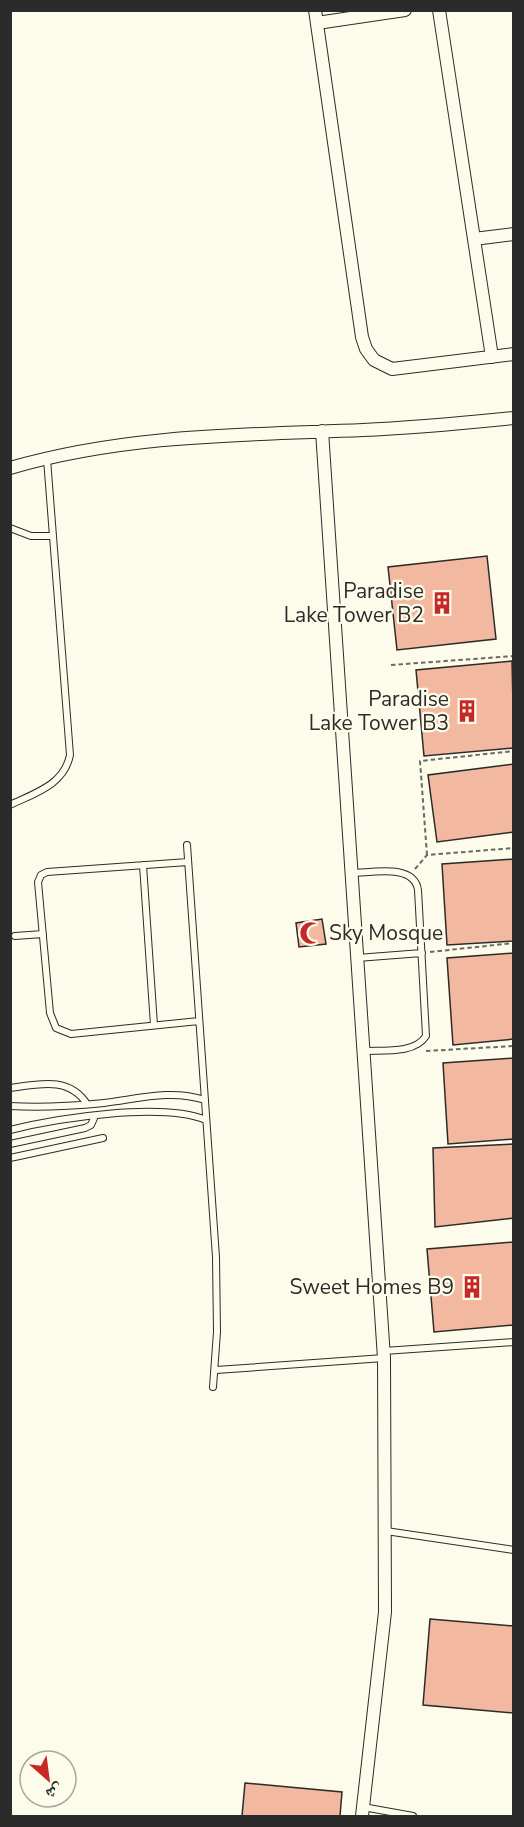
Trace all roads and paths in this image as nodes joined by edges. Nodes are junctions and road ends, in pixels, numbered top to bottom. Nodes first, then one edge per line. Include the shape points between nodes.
1 (405, 10) edge
2 (439, 10) edge
3 (316, 17) edge
4 (513, 234) edge
5 (474, 239) junction
6 (513, 354) edge
7 (492, 357) junction
8 (513, 418) edge
9 (322, 431) junction
10 (47, 459) junction
11 (10, 468) edge
12 (10, 528) edge
13 (52, 536) junction
14 (513, 656) edge
15 (391, 665) dead end
16 (513, 751) edge
17 (10, 806) edge
18 (187, 845) dead end
19 (513, 848) edge
20 (427, 855) junction
21 (188, 862) junction
22 (143, 865) junction
23 (350, 873) junction
24 (410, 875) junction
25 (43, 934) junction
26 (15, 936) dead end
27 (513, 943) edge
28 (422, 952) junction
29 (356, 958) junction
30 (199, 1021) junction
31 (153, 1025) junction
32 (513, 1046) edge
33 (412, 1047) junction
34 (363, 1052) junction
35 (10, 1088) edge
36 (205, 1100) junction
37 (106, 1102) junction
38 (87, 1104) junction
39 (10, 1106) edge
40 (108, 1115) junction
41 (95, 1116) junction
42 (206, 1120) junction
43 (53, 1122) junction
44 (10, 1130) edge
45 (56, 1134) junction
46 (103, 1138) dead end
47 (10, 1144) edge
48 (10, 1158) edge
49 (513, 1342) edge
50 (384, 1354) junction
51 (216, 1370) junction
52 (213, 1387) dead end
53 (386, 1531) junction
54 (513, 1550) edge
55 (363, 1812) edge
56 (413, 1816) edge

1 - 3 street
2 - 5 street
3 - 7 street via 366,349 380,364 399,370
4 - 5 street
5 - 7 street
6 - 7 street
8 - 9 street
9 - 10 street via 165,438
9 - 23 street
10 - 11 street
10 - 13 lane
12 - 13 lane via 31,536
13 - 17 lane via 70,755 58,780
14 - 15 path
16 - 20 path via 420,760
18 - 21 lane
19 - 20 path
20 - 24 path
21 - 22 lane
21 - 30 lane
22 - 25 lane via 44,873 38,882
22 - 31 lane
23 - 24 lane
23 - 29 street
24 - 28 lane via 418,886
25 - 26 lane
25 - 31 lane via 51,1019 56,1028 71,1034
27 - 28 path
28 - 29 lane
28 - 33 lane via 427,1030 423,1040
29 - 34 street
30 - 31 lane
30 - 36 lane
32 - 33 path via 420,1051
33 - 34 lane
34 - 50 street
35 - 38 lane via 56,1083 71,1088
36 - 37 lane via 166,1094
36 - 42 lane
37 - 38 lane
37 - 40 lane
38 - 39 lane
40 - 41 lane
40 - 42 lane via 177,1113
41 - 43 lane
41 - 45 lane via 88,1127
42 - 51 lane via 216,1257
43 - 44 lane
43 - 45 lane
45 - 47 lane
46 - 48 lane
49 - 50 lane
50 - 51 lane
50 - 53 street
51 - 52 lane
53 - 54 lane
53 - 55 street via 382,1652
55 - 56 lane

